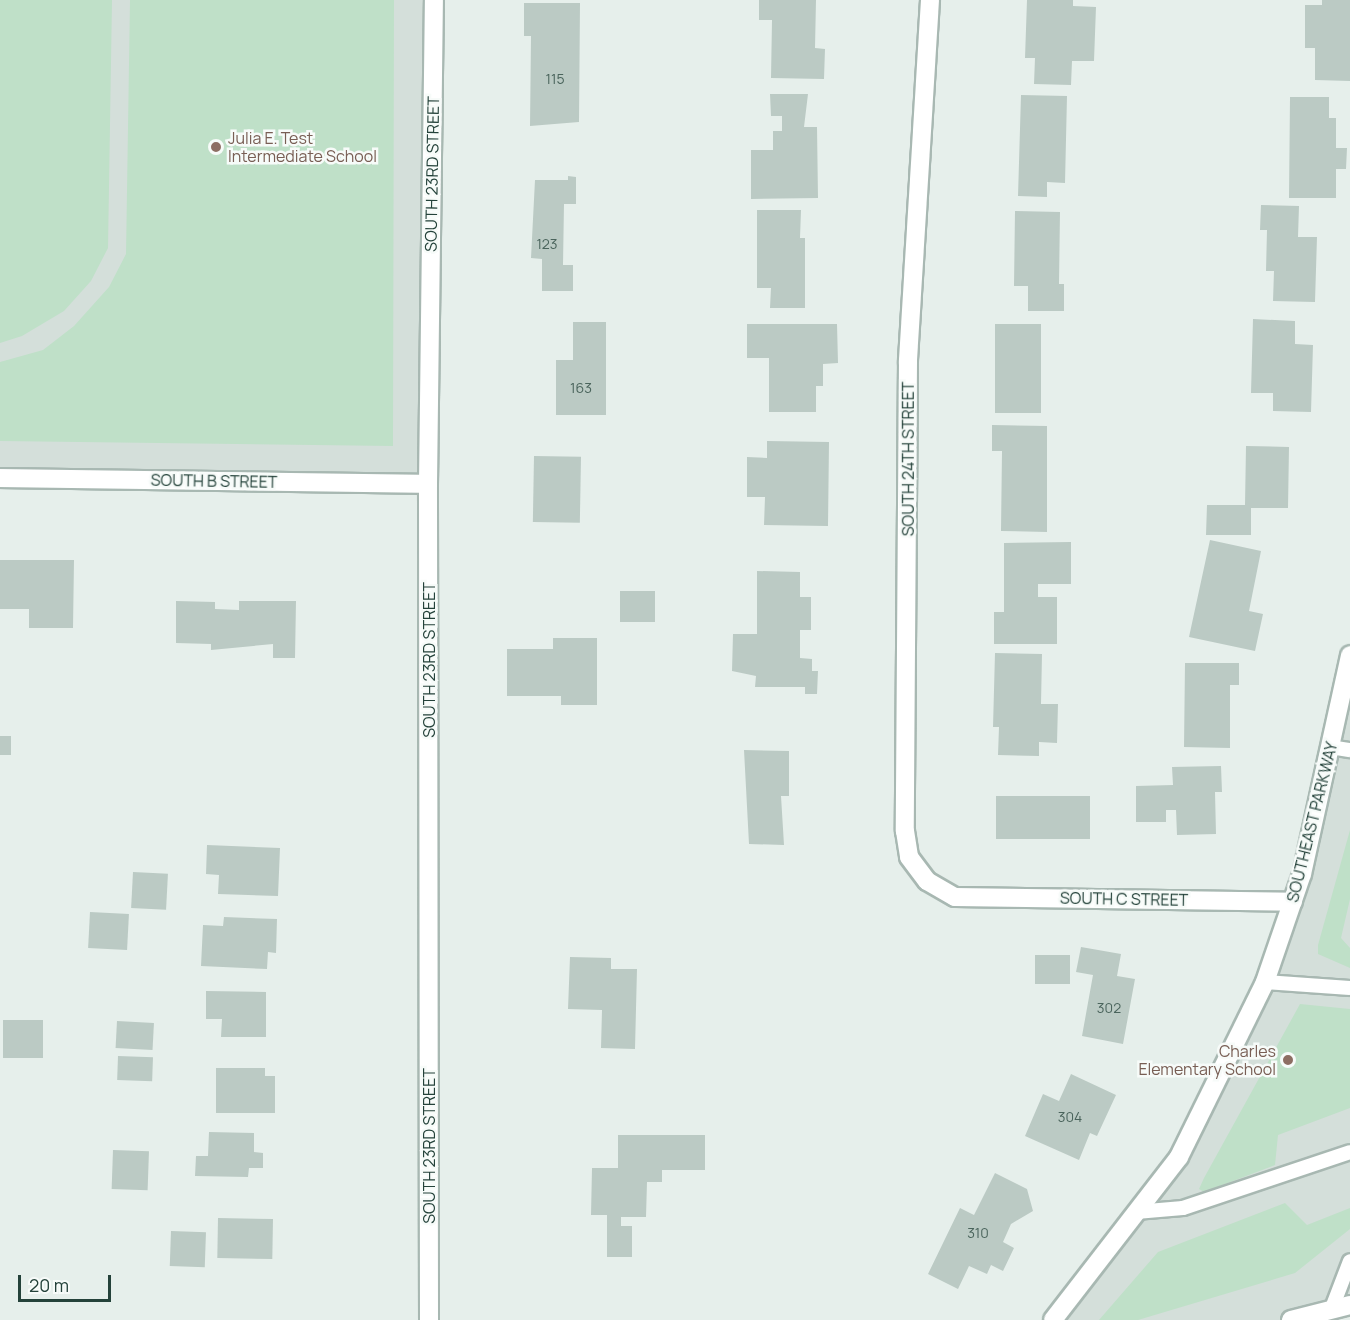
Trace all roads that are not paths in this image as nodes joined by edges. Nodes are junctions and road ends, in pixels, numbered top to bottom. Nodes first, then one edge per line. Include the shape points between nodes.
1 (434, 0) edge
2 (930, 0) edge
3 (0, 478) edge
4 (428, 484) junction
5 (1350, 655) edge
6 (1330, 747) junction
7 (1350, 750) edge
8 (955, 897) joint
9 (1293, 902) junction
10 (1265, 982) junction
11 (1350, 987) edge
12 (1350, 1152) edge
13 (1136, 1212) junction
14 (1350, 1261) edge
15 (1341, 1307) edge
16 (429, 1320) edge
17 (1053, 1320) edge
18 (1291, 1320) edge

1 - 4 street, SOUTH 23RD STREET
2 - 8 street, SOUTH 24TH STREET via 908,361 905,831 909,857 921,873
3 - 4 street, SOUTH B STREET
4 - 16 street, SOUTH 23RD STREET
5 - 6 street, SOUTHEAST PARKWAY
6 - 7 lane
6 - 9 street, SOUTHEAST PARKWAY
8 - 9 street, SOUTH C STREET
9 - 10 street, SOUTHEAST PARKWAY
10 - 11 lane
10 - 13 street, SOUTHEAST PARKWAY via 1179,1157
12 - 13 lane via 1183,1208
13 - 17 street, SOUTHEAST PARKWAY
14 - 15 lane
15 - 18 street

